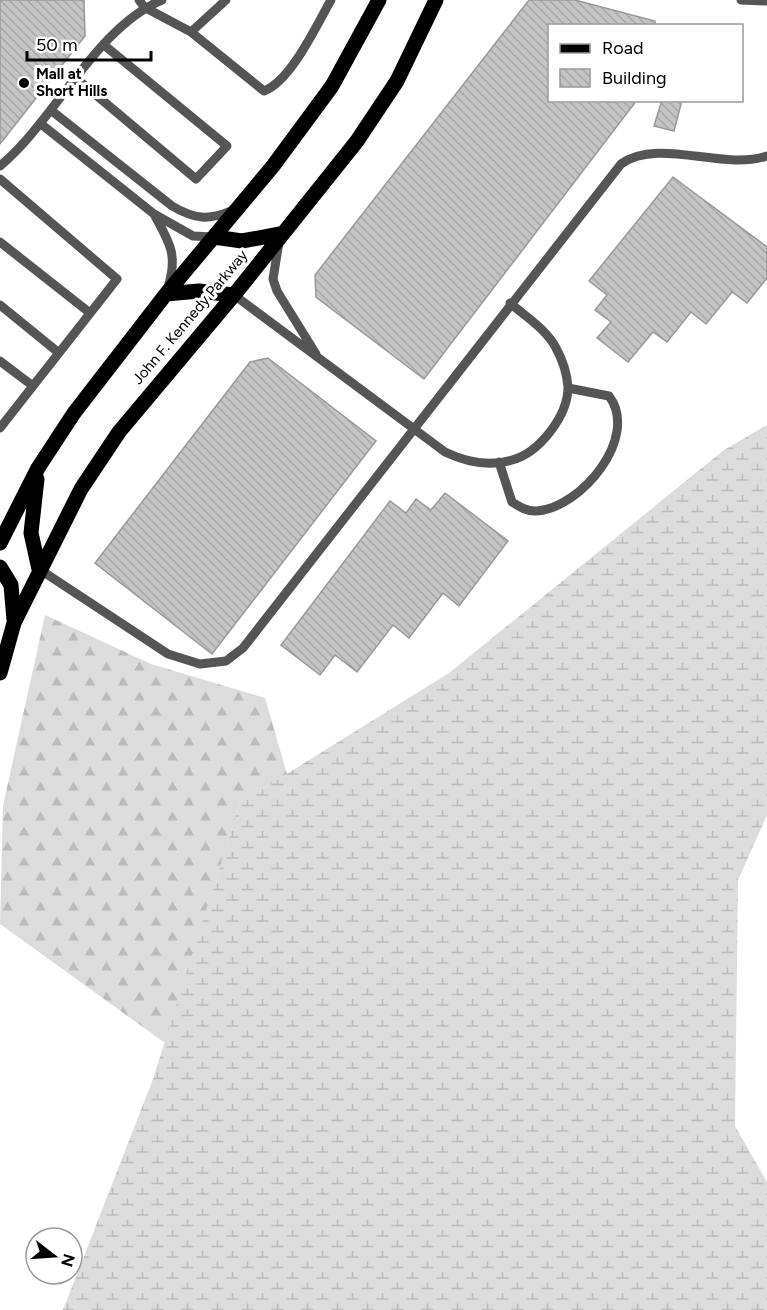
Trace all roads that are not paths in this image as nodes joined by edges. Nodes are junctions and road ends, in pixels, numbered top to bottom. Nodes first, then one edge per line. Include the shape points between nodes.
1 (162, 0) edge
2 (226, 0) edge
3 (331, 0) edge
4 (379, 0) edge
5 (741, 0) edge
6 (767, 1) edge
7 (142, 4) edge
8 (431, 5) edge
9 (190, 32) junction
10 (104, 45) junction
11 (77, 80) junction
12 (52, 111) junction
13 (41, 124) junction
14 (767, 156) edge
15 (0, 166) edge
16 (0, 179) edge
17 (238, 208) junction
18 (154, 214) junction
19 (280, 234) junction
20 (214, 237) junction
21 (0, 242) edge
22 (166, 294) junction
23 (234, 296) junction
24 (510, 303) junction
25 (0, 305) edge
26 (90, 313) junction
27 (59, 353) junction
28 (319, 358) junction
29 (0, 361) edge
30 (33, 386) junction
31 (568, 388) junction
32 (1, 424) edge
33 (413, 428) junction
34 (499, 462) junction
35 (38, 468) junction
36 (0, 543) edge
37 (0, 567) edge
38 (39, 569) junction
39 (14, 623) junction
40 (0, 673) edge

1 - 7 lane
2 - 9 lane
3 - 9 lane via 306,45 275,87 264,91
4 - 17 main road, John F. Kennedy Parkway via 332,86
5 - 6 lane
7 - 9 lane
7 - 10 lane
8 - 19 main road, John F. Kennedy Parkway via 397,81 357,141
10 - 11 lane
10 - 11 lane via 227,146 196,179
11 - 12 lane
12 - 13 lane
12 - 17 lane via 191,217 220,216
13 - 15 lane
13 - 18 lane
14 - 24 lane via 751,161 655,153 631,156 612,172
16 - 26 lane via 117,279
17 - 20 main road, John F. Kennedy Parkway
18 - 20 lane via 193,236
18 - 22 lane via 174,261
19 - 20 main road via 242,241
19 - 23 main road, John F. Kennedy Parkway
19 - 28 lane via 273,279
20 - 22 main road, John F. Kennedy Parkway
21 - 26 lane
22 - 23 main road via 199,291
22 - 35 main road, John F. Kennedy Parkway via 113,360
23 - 28 lane
23 - 38 main road, John F. Kennedy Parkway via 119,432 81,489
24 - 31 lane via 555,346
24 - 33 lane
25 - 27 lane
26 - 27 lane
27 - 30 lane
28 - 33 lane
29 - 30 lane
30 - 32 lane
31 - 34 lane via 563,408 540,442 513,460
31 - 34 lane via 609,396 617,410 618,426 612,445 605,463 590,482 565,503 535,512 512,502
33 - 34 lane via 464,461
33 - 38 lane via 243,648 226,661 200,664 168,654
35 - 36 main road, John F. Kennedy Parkway
35 - 38 main road via 31,533
37 - 39 main road via 11,585
38 - 39 main road, John F. Kennedy Parkway
39 - 40 main road, John F. Kennedy Parkway

